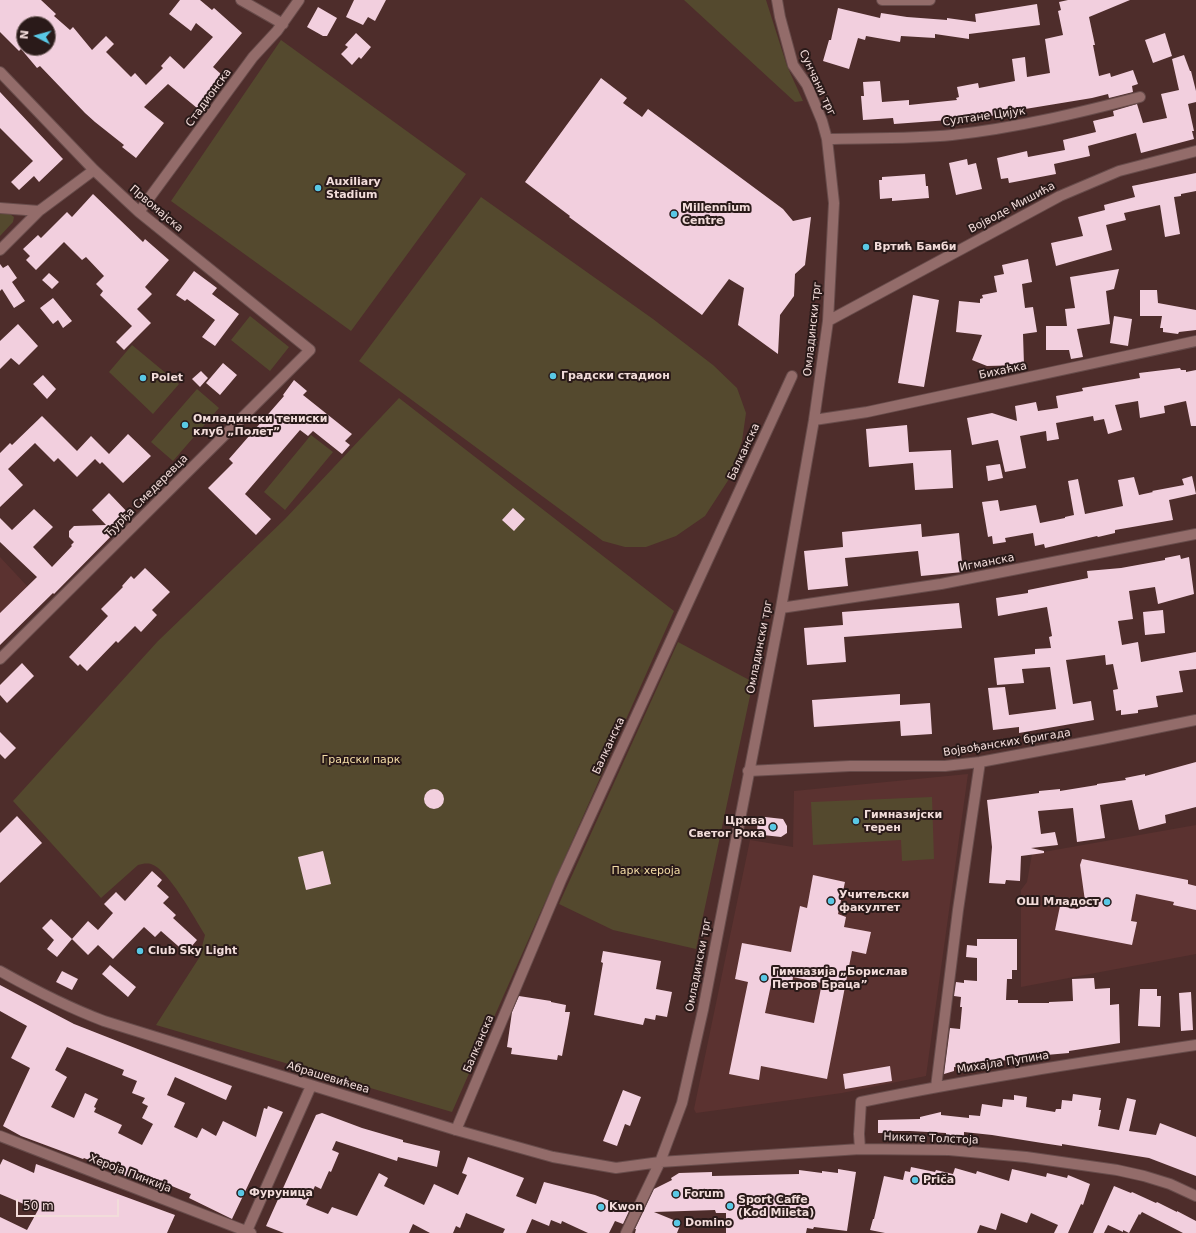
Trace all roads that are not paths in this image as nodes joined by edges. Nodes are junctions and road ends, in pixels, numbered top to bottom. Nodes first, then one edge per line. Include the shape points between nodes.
1 (241, 0) edge
2 (299, 0) edge
3 (777, 0) edge
4 (882, 0) edge
5 (930, 0) edge
6 (283, 24) junction
7 (0, 72) edge
8 (1140, 97) dead end
9 (826, 134) junction
10 (1196, 151) edge
11 (94, 170) junction
12 (0, 208) edge
13 (38, 211) junction
14 (139, 212) junction
15 (0, 250) edge
16 (828, 321) junction
17 (1196, 341) edge
18 (310, 350) joint
19 (792, 376) dead end
20 (814, 420) junction
21 (1196, 534) edge
22 (781, 608) junction
23 (0, 659) edge
24 (1196, 720) edge
25 (980, 762) junction
26 (748, 771) junction
27 (0, 971) edge
28 (1196, 1044) edge
29 (311, 1086) junction
30 (936, 1087) junction
31 (456, 1130) junction
32 (0, 1136) edge
33 (860, 1149) junction
34 (660, 1162) junction
35 (1196, 1196) edge
36 (248, 1232) edge
37 (626, 1233) edge

1 - 6 street
2 - 6 street, Стадионска
3 - 9 street, Сунчани трг via 793,65 807,85
4 - 5 street
6 - 14 street, Стадионска via 253,57
7 - 11 street, Првомајска
8 - 9 street, Султане Цијук via 1061,118 982,131 922,137
9 - 16 street, Омладински трг via 834,203
10 - 16 street, Војводе Мишића via 1119,171 1087,183
11 - 13 street
11 - 14 street, Првомајска
12 - 13 street
13 - 15 street
14 - 18 street, Првомајска
16 - 20 street, Омладински трг
17 - 20 street, Бихаћка via 867,412
18 - 23 street, Ђурђа Смедеревца
19 - 31 street, Балканска via 566,869
20 - 22 street, Омладински трг
21 - 22 street, Игманска via 941,584
22 - 26 street, Омладински трг
24 - 25 street, Војвођанских бригада
25 - 26 street, Војвођанских бригада via 945,766 850,766
25 - 30 street
26 - 34 street, Омладински трг via 706,996 682,1103
27 - 29 street, Абрашевићева via 47,997 104,1021
28 - 30 street, Михајла Пупина
29 - 31 street, Абрашевићева
29 - 36 street
30 - 33 street, Михајла Пупина via 861,1102
31 - 34 street, Абрашевићева via 554,1157 616,1168
32 - 36 street, Хероја Пинкија
33 - 34 street, Никите Толстоја
33 - 35 street, Никите Толстоја via 949,1150 1071,1163 1144,1176
34 - 37 street, Омладински трг

